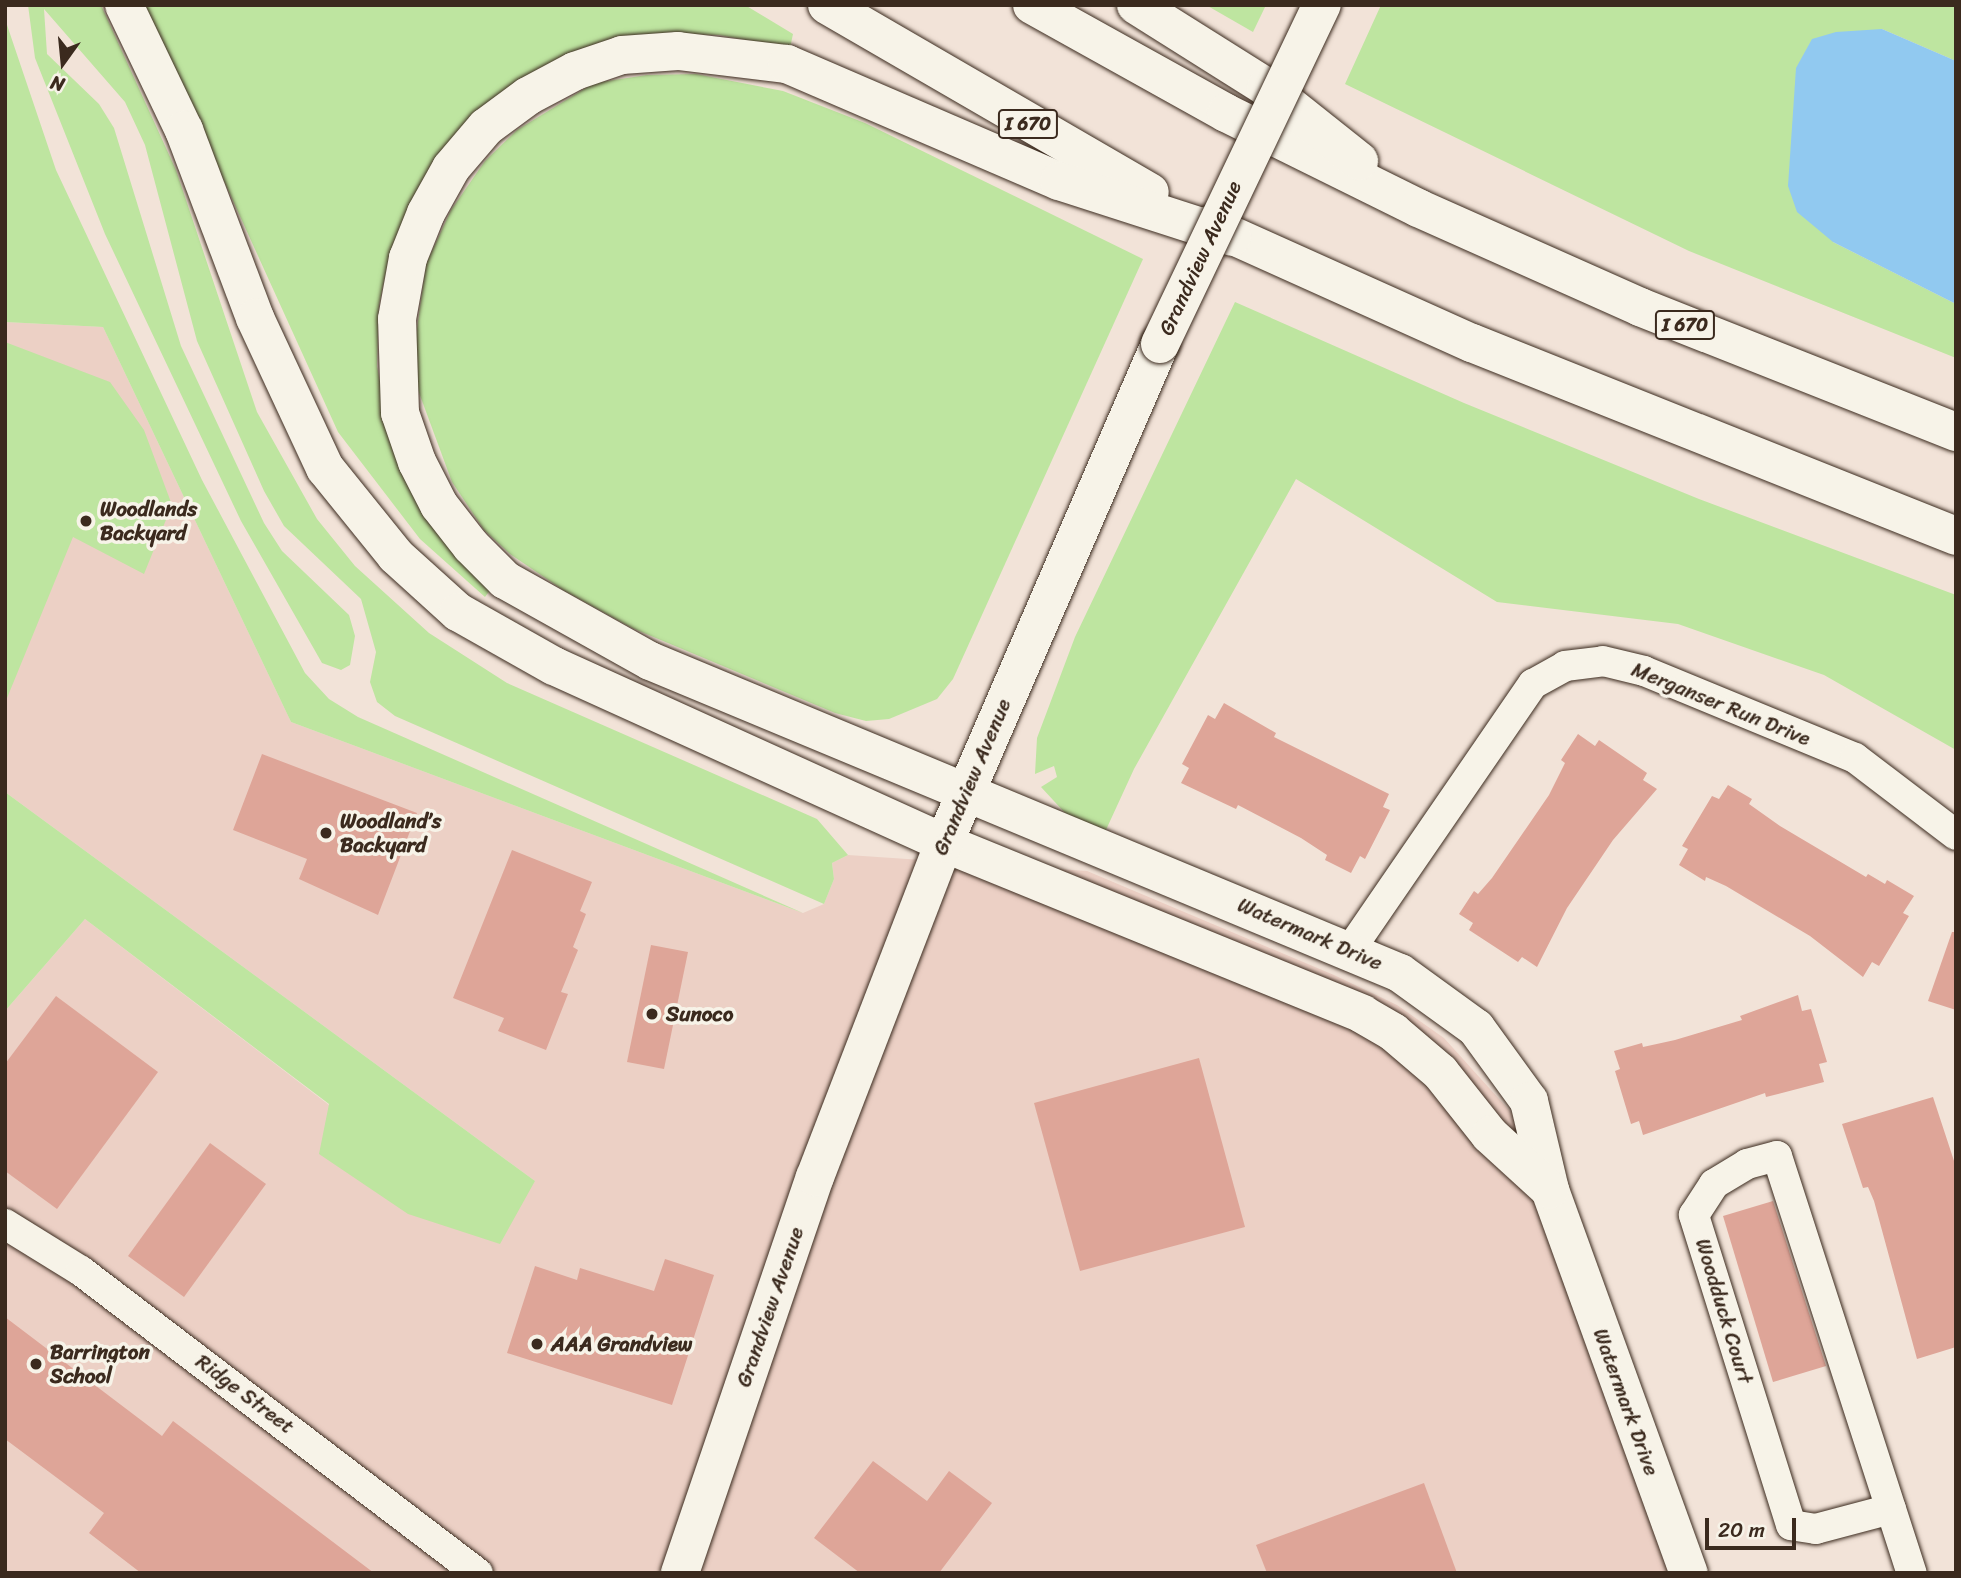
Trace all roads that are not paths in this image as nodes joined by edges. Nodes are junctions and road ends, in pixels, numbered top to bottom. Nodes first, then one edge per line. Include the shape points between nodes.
1 (124, 5) edge
2 (827, 5) edge
3 (1032, 5) edge
4 (1136, 5) edge
5 (1322, 5) edge
6 (1418, 208) junction
7 (1232, 237) junction
8 (1956, 432) edge
9 (1956, 536) edge
10 (965, 792) junction
11 (1956, 835) edge
12 (944, 843) junction
13 (1350, 950) junction
14 (1550, 1191) junction
15 (5, 1224) edge
16 (1891, 1509) junction
17 (478, 1573) edge
18 (680, 1573) edge
19 (1689, 1573) edge
20 (1912, 1573) edge

1 - 12 main road, Watermark Drive via 184,130 255,318 325,468 396,556 458,612 554,666
2 - 7 main road, I 670
3 - 6 main road, I 670 via 1226,113
4 - 6 main road via 1266,87
5 - 10 main road, Grandview Avenue, bridge via 1160,344
6 - 8 main road, I 670 via 1640,307
7 - 9 main road, I 670 via 1608,400
7 - 10 main road, Watermark Drive via 1059,181 788,64 678,51 622,55 575,71 528,96 486,127 451,168 426,213 408,258 397,319 400,414 439,505 471,546 505,580 650,661
10 - 12 main road, Grandview Avenue
10 - 13 main road, Watermark Drive
11 - 13 street, Merganser Run Drive via 1855,758 1644,671 1603,661 1565,666 1533,684
12 - 14 main road, Watermark Drive via 1362,1014 1425,1059 1490,1135
12 - 18 main road, Grandview Avenue via 815,1177
13 - 14 main road, Watermark Drive via 1400,973 1476,1028 1530,1101
14 - 19 main road, Watermark Drive
15 - 17 street, Ridge Street via 81,1271
16 - 16 street, Woodduck Court via 1777,1156 1747,1164 1714,1184 1694,1215 1791,1525 1816,1529
16 - 20 street, Woodduck Court

